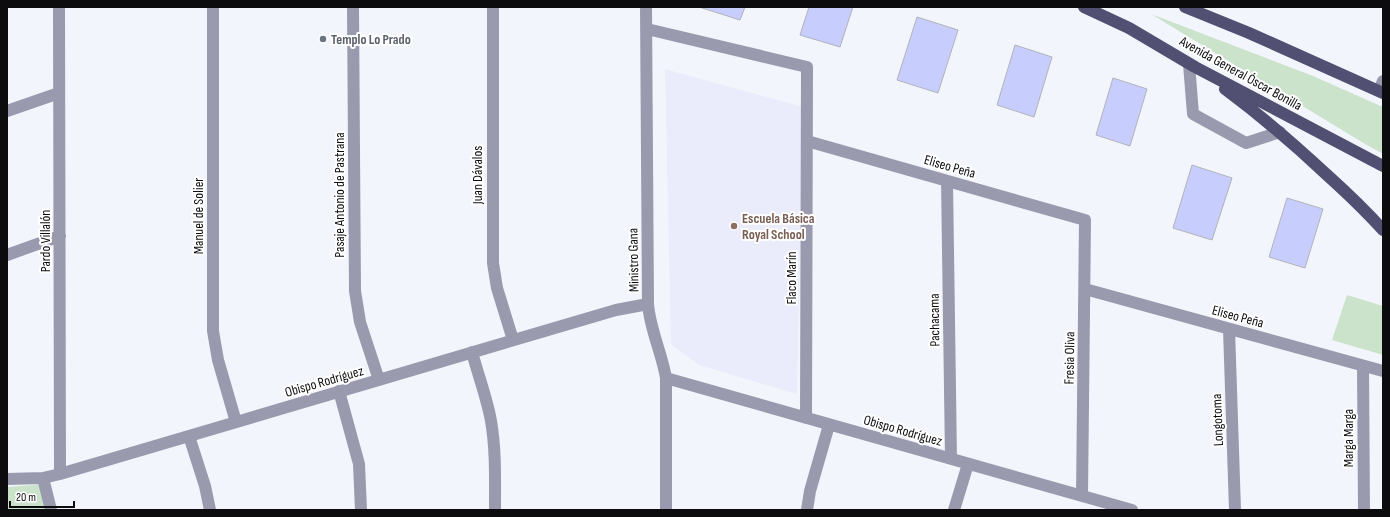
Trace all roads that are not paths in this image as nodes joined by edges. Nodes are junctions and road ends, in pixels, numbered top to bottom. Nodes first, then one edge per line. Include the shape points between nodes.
1 (59, 7) edge
2 (213, 7) edge
3 (353, 7) edge
4 (493, 7) edge
5 (646, 7) edge
6 (1084, 7) edge
7 (1185, 7) edge
8 (647, 29) junction
9 (1192, 65) junction
10 (1382, 89) edge
11 (59, 93) junction
12 (7, 111) edge
13 (1280, 132) junction
14 (807, 141) junction
15 (1383, 166) edge
16 (946, 181) junction
17 (1085, 220) joint
18 (1383, 230) edge
19 (60, 236) junction
20 (7, 255) edge
21 (1085, 289) junction
22 (648, 304) junction
23 (1229, 329) junction
24 (513, 340) junction
25 (472, 352) junction
26 (1363, 366) junction
27 (1383, 371) edge
28 (666, 378) junction
29 (379, 380) junction
30 (339, 392) junction
31 (806, 418) junction
32 (236, 422) junction
33 (829, 425) junction
34 (189, 436) junction
35 (951, 459) junction
36 (968, 464) junction
37 (60, 474) junction
38 (43, 478) junction
39 (7, 479) edge
40 (1082, 496) junction
41 (1104, 506) edge
42 (51, 510) edge
43 (210, 510) edge
44 (361, 510) edge
45 (495, 510) edge
46 (666, 510) edge
47 (807, 510) edge
48 (954, 510) edge
49 (1132, 510) edge
50 (1235, 510) edge
51 (1364, 510) edge

1 - 11 street, Pardo Villalón
2 - 32 street, Manuel de Solier via 213,331 218,360
3 - 29 street, Pasaje Antonio de Pastrana via 355,291 360,322
4 - 24 street, Juan Dávalos via 493,263 497,288
5 - 8 street, Ministro Gana
6 - 9 main road, Avenida General Óscar Bonilla via 1129,28
7 - 10 main road
8 - 14 street, Flaco Marín via 806,67
8 - 22 street, Ministro Gana
9 - 13 main road
9 - 13 street via 1193,114 1246,143
9 - 15 main road, Avenida General Óscar Bonilla
11 - 12 street
11 - 19 street, Pardo Villalón
13 - 18 main road
14 - 16 street, Eliseo Peña
14 - 31 street, Flaco Marín
16 - 17 street, Eliseo Peña
16 - 35 street, Pachacama
17 - 21 street, Fresia Oliva
19 - 20 street
19 - 37 street, Pardo Villalón
21 - 23 street, Eliseo Peña
21 - 40 street, Fresia Oliva
22 - 24 street, Obispo Rodríguez via 616,310
22 - 28 street, Ministro Gana
23 - 26 street, Eliseo Peña
23 - 50 street, Longotoma
24 - 25 street, Obispo Rodríguez
25 - 29 street, Obispo Rodríguez
25 - 45 street via 491,418 495,460
26 - 27 street, Eliseo Peña
26 - 51 street, Marga Marga
28 - 31 street, Obispo Rodríguez
28 - 46 street, Ministro Gana
29 - 30 street, Obispo Rodríguez
30 - 32 street, Obispo Rodríguez
30 - 44 street via 359,464
31 - 33 street, Obispo Rodríguez
32 - 34 street, Obispo Rodríguez
33 - 35 street, Obispo Rodríguez
33 - 47 street
34 - 37 street, Obispo Rodríguez
34 - 43 street
35 - 36 street, Obispo Rodríguez
36 - 40 street, Obispo Rodríguez
36 - 48 street
37 - 38 street, Obispo Rodríguez
38 - 39 street, Obispo Rodríguez
38 - 42 street
40 - 41 street, Obispo Rodríguez
41 - 49 street, Obispo Rodríguez

